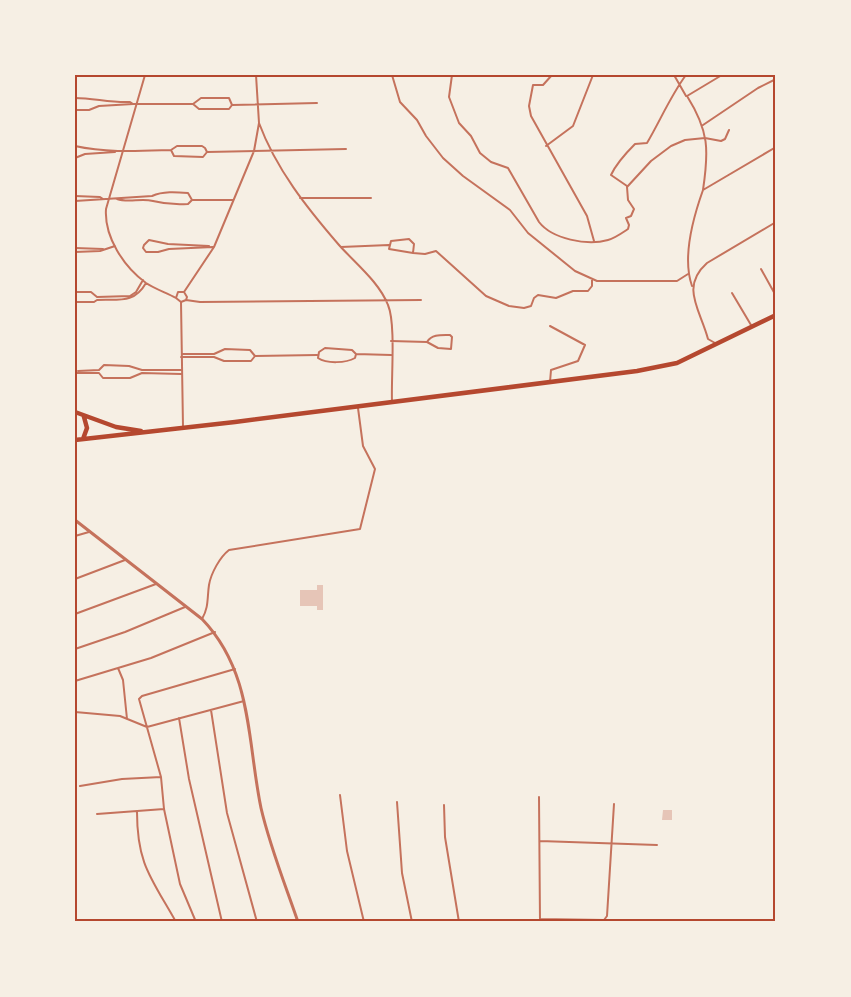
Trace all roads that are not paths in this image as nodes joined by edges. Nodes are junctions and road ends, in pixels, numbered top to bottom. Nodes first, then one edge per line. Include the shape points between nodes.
1 (146, 75) edge
2 (256, 75) edge
3 (392, 75) edge
4 (452, 75) edge
5 (552, 75) edge
6 (593, 75) edge
7 (674, 75) edge
8 (686, 75) edge
9 (722, 75) edge
10 (776, 79) edge
11 (679, 83) junction
12 (687, 96) junction
13 (75, 98) edge
14 (99, 101) junction
15 (317, 103) dead end
16 (133, 104) junction
17 (138, 104) junction
18 (193, 104) junction
19 (232, 105) junction
20 (257, 105) junction
21 (99, 106) junction
22 (75, 111) edge
23 (259, 123) junction
24 (703, 125) junction
25 (729, 130) dead end
26 (705, 138) junction
27 (75, 146) edge
28 (546, 146) junction
29 (776, 147) edge
30 (346, 149) dead end
31 (171, 150) junction
32 (254, 151) junction
33 (272, 151) junction
34 (85, 152) junction
35 (124, 152) junction
36 (207, 152) junction
37 (75, 158) edge
38 (627, 186) junction
39 (703, 190) junction
40 (75, 196) edge
41 (152, 196) junction
42 (300, 198) junction
43 (371, 198) dead end
44 (109, 199) junction
45 (115, 199) junction
46 (103, 200) junction
47 (192, 200) junction
48 (75, 201) edge
49 (152, 201) junction
50 (233, 201) junction
51 (776, 222) edge
52 (594, 241) junction
53 (389, 245) junction
54 (115, 246) junction
55 (168, 247) junction
56 (214, 247) junction
57 (340, 247) junction
58 (75, 250) edge
59 (413, 253) junction
60 (761, 269) dead end
61 (688, 274) junction
62 (592, 280) junction
63 (145, 281) junction
64 (692, 286) junction
65 (75, 292) edge
66 (184, 292) junction
67 (732, 293) dead end
68 (776, 296) edge
69 (97, 298) junction
70 (176, 298) junction
71 (186, 300) junction
72 (386, 300) junction
73 (420, 300) dead end
74 (75, 302) edge
75 (181, 302) junction
76 (776, 315) edge
77 (550, 326) dead end
78 (752, 328) junction
79 (391, 341) junction
80 (427, 342) junction
81 (718, 345) junction
82 (356, 354) junction
83 (181, 355) junction
84 (214, 355) junction
85 (317, 355) junction
86 (391, 355) junction
87 (255, 356) junction
88 (78, 370) dead end
89 (138, 370) junction
90 (99, 372) junction
91 (181, 372) junction
92 (75, 373) edge
93 (138, 374) junction
94 (550, 382) junction
95 (392, 401) junction
96 (357, 406) junction
97 (75, 412) edge
98 (84, 417) junction
99 (183, 429) junction
100 (147, 432) junction
101 (83, 439) junction
102 (75, 440) edge
103 (75, 520) edge
104 (89, 532) junction
105 (75, 536) edge
106 (125, 560) junction
107 (75, 579) edge
108 (156, 584) junction
109 (185, 607) junction
110 (75, 614) edge
111 (202, 619) junction
112 (215, 632) junction
113 (75, 649) edge
114 (118, 668) junction
115 (235, 669) junction
116 (75, 681) edge
117 (244, 701) junction
118 (212, 710) junction
119 (75, 712) edge
120 (179, 718) junction
121 (128, 719) junction
122 (147, 727) junction
123 (161, 777) junction
124 (80, 786) dead end
125 (340, 795) dead end
126 (539, 797) dead end
127 (397, 802) dead end
128 (614, 804) dead end
129 (444, 805) dead end
130 (164, 809) junction
131 (137, 812) junction
132 (97, 814) dead end
133 (540, 841) junction
134 (612, 844) junction
135 (657, 845) dead end
136 (540, 921) edge
137 (575, 921) edge
138 (176, 922) edge
139 (195, 922) edge
140 (222, 922) edge
141 (257, 922) edge
142 (298, 922) edge
143 (364, 922) edge
144 (412, 922) edge
145 (459, 922) edge

1 - 17 street
2 - 20 street
3 - 62 street via 400,102 443,158 510,210 539,243
4 - 52 street via 449,97 459,123 480,153 508,168 538,222 568,240
5 - 28 street via 543,86 533,85 529,106
6 - 28 street via 573,126
7 - 11 street
8 - 11 street
9 - 12 street
10 - 24 street
11 - 12 street
11 - 38 street via 648,143 635,144 616,164 612,177
12 - 24 street
13 - 14 street
14 - 16 street
14 - 21 street
15 - 20 street
16 - 17 street
16 - 21 street
17 - 18 street
17 - 35 street
18 - 19 street via 199,109 229,109
18 - 19 street via 201,98 229,98
19 - 20 street
20 - 23 street
21 - 22 street
23 - 32 street
23 - 33 street
24 - 26 street
25 - 26 street via 721,141
26 - 38 street via 671,146
26 - 39 street
27 - 34 street
28 - 52 street via 587,216
29 - 39 street
30 - 33 street
31 - 35 street
31 - 36 street via 177,146 202,146
31 - 36 street via 174,156 203,157
32 - 33 street
32 - 36 street
32 - 50 street
33 - 42 street
34 - 35 street
34 - 37 street
35 - 44 street
38 - 52 street via 628,200 634,209 626,218 630,227 614,238
39 - 61 street via 688,253
40 - 46 street
41 - 45 street
41 - 47 street via 180,192 188,193
41 - 49 street
42 - 43 street
42 - 57 street
44 - 45 street
44 - 46 street
44 - 54 street via 106,224
45 - 49 street
46 - 48 street
47 - 49 street via 171,205
47 - 50 street
50 - 56 street
51 - 64 street via 707,263
53 - 57 street
53 - 59 street via 392,250
53 - 59 street via 394,240 409,239 414,244
54 - 58 street
54 - 63 street
55 - 55 street via 164,252 146,252 144,245 149,240
55 - 56 street
56 - 66 street
57 - 72 street
59 - 62 street via 436,251 486,296 524,309 538,295 556,298 573,291 588,291
60 - 68 street
61 - 62 street via 677,281
61 - 64 street
63 - 69 street via 138,295 127,299
63 - 70 street
64 - 81 street via 708,339
65 - 69 street via 91,292
66 - 70 street via 178,292
66 - 71 street
67 - 78 street
69 - 74 street via 93,302
70 - 75 street
71 - 72 street
71 - 75 street
72 - 73 street
72 - 79 street via 391,315
75 - 83 street
76 - 78 highway
77 - 94 street via 585,345 578,361 551,370
78 - 81 highway
79 - 80 street
79 - 86 street
80 - 80 street via 438,348 453,346 450,335 437,335
81 - 94 highway via 657,368
82 - 85 street via 352,350 325,348
82 - 85 street via 348,361 323,362
82 - 86 street
83 - 84 street
83 - 91 street
84 - 87 street via 224,361 250,361
84 - 87 street via 225,349 250,350
85 - 87 street
86 - 95 street
88 - 90 street
89 - 90 street via 104,365
89 - 91 street
89 - 93 street
90 - 92 street
90 - 93 street via 103,378 130,378
91 - 93 street
91 - 99 street
94 - 95 highway
95 - 96 highway
96 - 99 highway
96 - 111 street via 363,446 375,469 360,529 229,550 209,582 207,609
97 - 98 highway
98 - 100 highway
98 - 101 highway via 87,428
99 - 100 highway
100 - 101 highway
101 - 102 highway
103 - 104 street
104 - 105 street
104 - 106 street
106 - 107 street
106 - 108 street
108 - 109 street
108 - 110 street
109 - 111 street
109 - 113 street
111 - 112 street
112 - 114 street
112 - 115 street
114 - 116 street
114 - 121 street
115 - 117 street
115 - 122 street via 140,697
117 - 118 street
117 - 142 street via 262,809
118 - 120 street
118 - 141 street via 227,813
119 - 121 street
120 - 122 street
120 - 140 street
121 - 122 street
122 - 123 street
123 - 124 street
123 - 130 street
125 - 143 street via 347,851
126 - 133 street
127 - 144 street via 402,873
128 - 134 street
129 - 145 street via 445,837
130 - 131 street
130 - 139 street via 180,884
131 - 132 street
131 - 138 street via 142,860
133 - 134 street
133 - 136 street
134 - 135 street
134 - 137 street via 607,916 601,921
136 - 137 street

